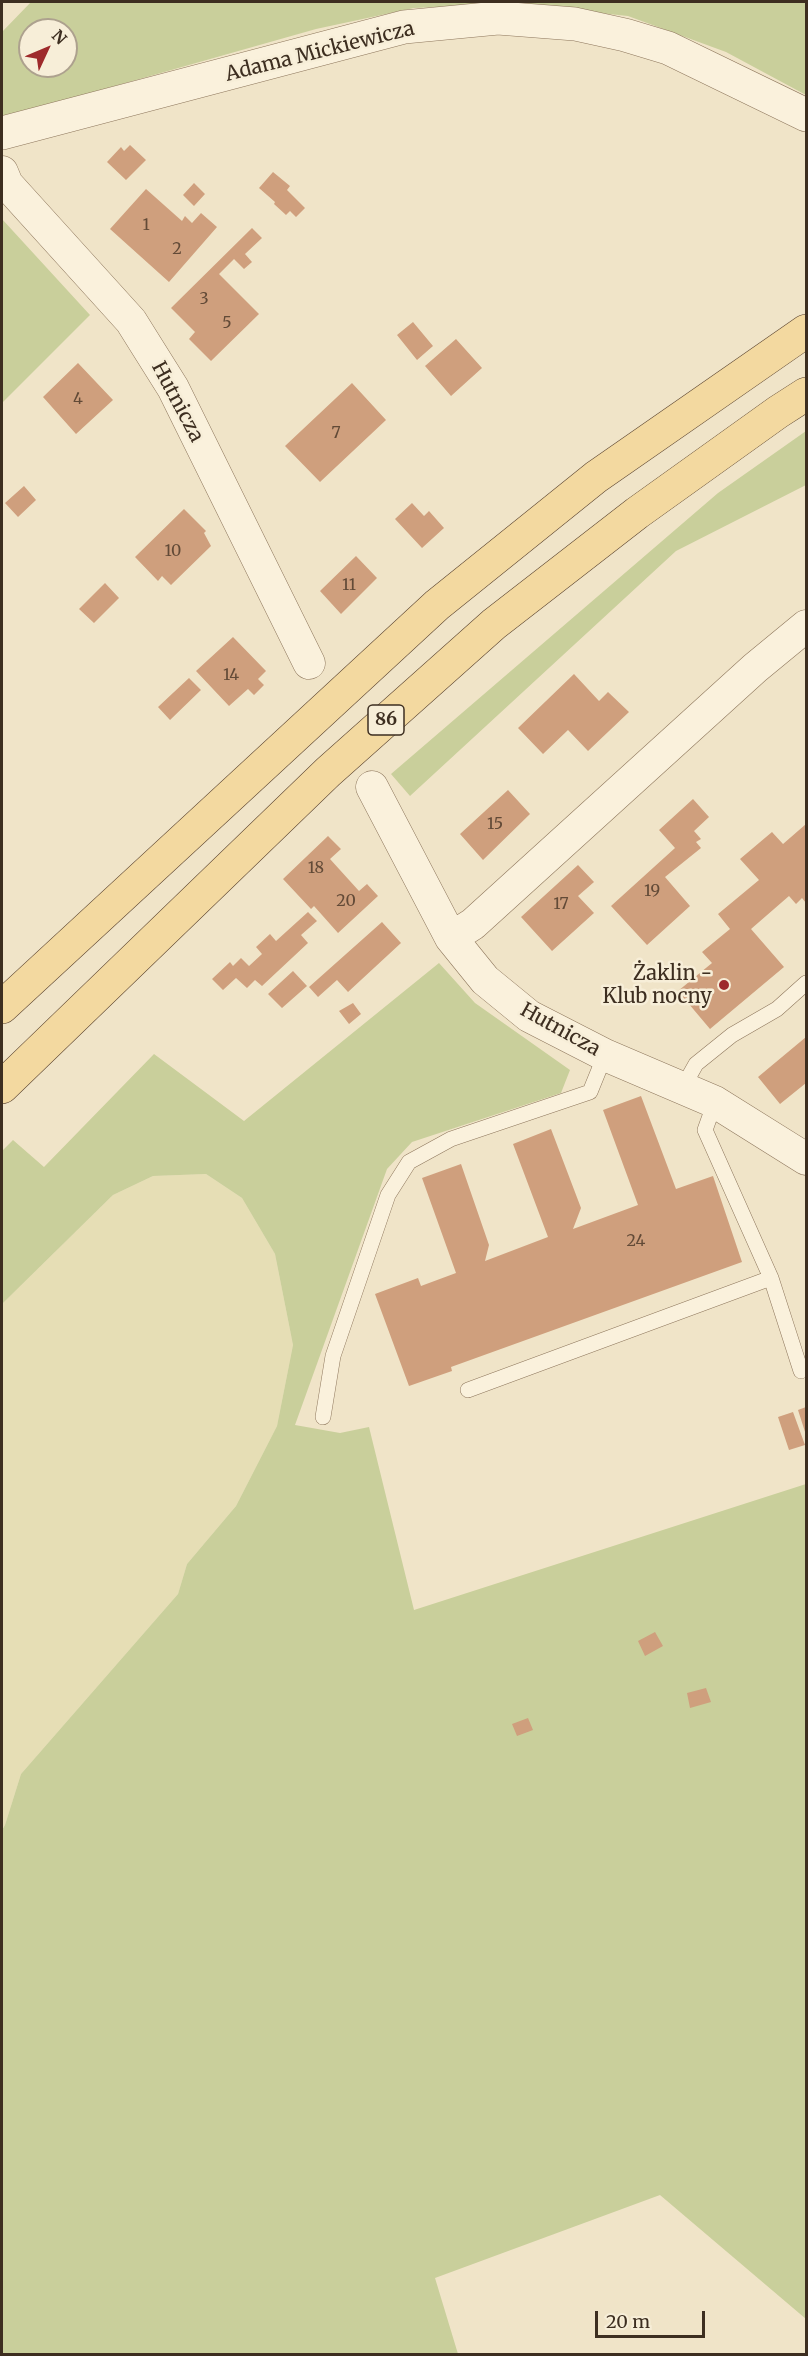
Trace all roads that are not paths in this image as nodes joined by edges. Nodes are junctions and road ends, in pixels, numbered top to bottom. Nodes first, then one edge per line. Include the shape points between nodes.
1 (807, 115) edge
2 (2, 134) edge
3 (2, 172) edge
4 (807, 331) edge
5 (807, 394) edge
6 (807, 626) edge
7 (309, 663) dead end
8 (372, 787) dead end
9 (451, 938) junction
10 (807, 983) edge
11 (2, 1007) edge
12 (605, 1055) junction
13 (2, 1087) edge
14 (683, 1087) junction
15 (715, 1102) junction
16 (807, 1159) edge
17 (771, 1278) junction
18 (801, 1371) dead end
19 (468, 1390) dead end
20 (323, 1417) dead end

1 - 2 street, Adama Mickiewicza via 625,34 575,24 498,18 404,27
3 - 7 street, Hutnicza via 6,184 131,321 173,388
4 - 11 main road, 86 via 596,477 437,605
5 - 13 main road, 86 via 637,513 494,624 328,772
6 - 9 street via 755,668 473,924
8 - 9 street, Hutnicza
9 - 12 street, Hutnicza via 485,980 529,1016
10 - 14 lane via 777,1009 732,1035 696,1064
12 - 14 street, Hutnicza
12 - 20 lane via 590,1092 451,1139 410,1162 388,1195 333,1356
14 - 15 street, Hutnicza
15 - 16 street, Hutnicza
15 - 17 lane via 705,1130
17 - 18 lane
17 - 19 lane

